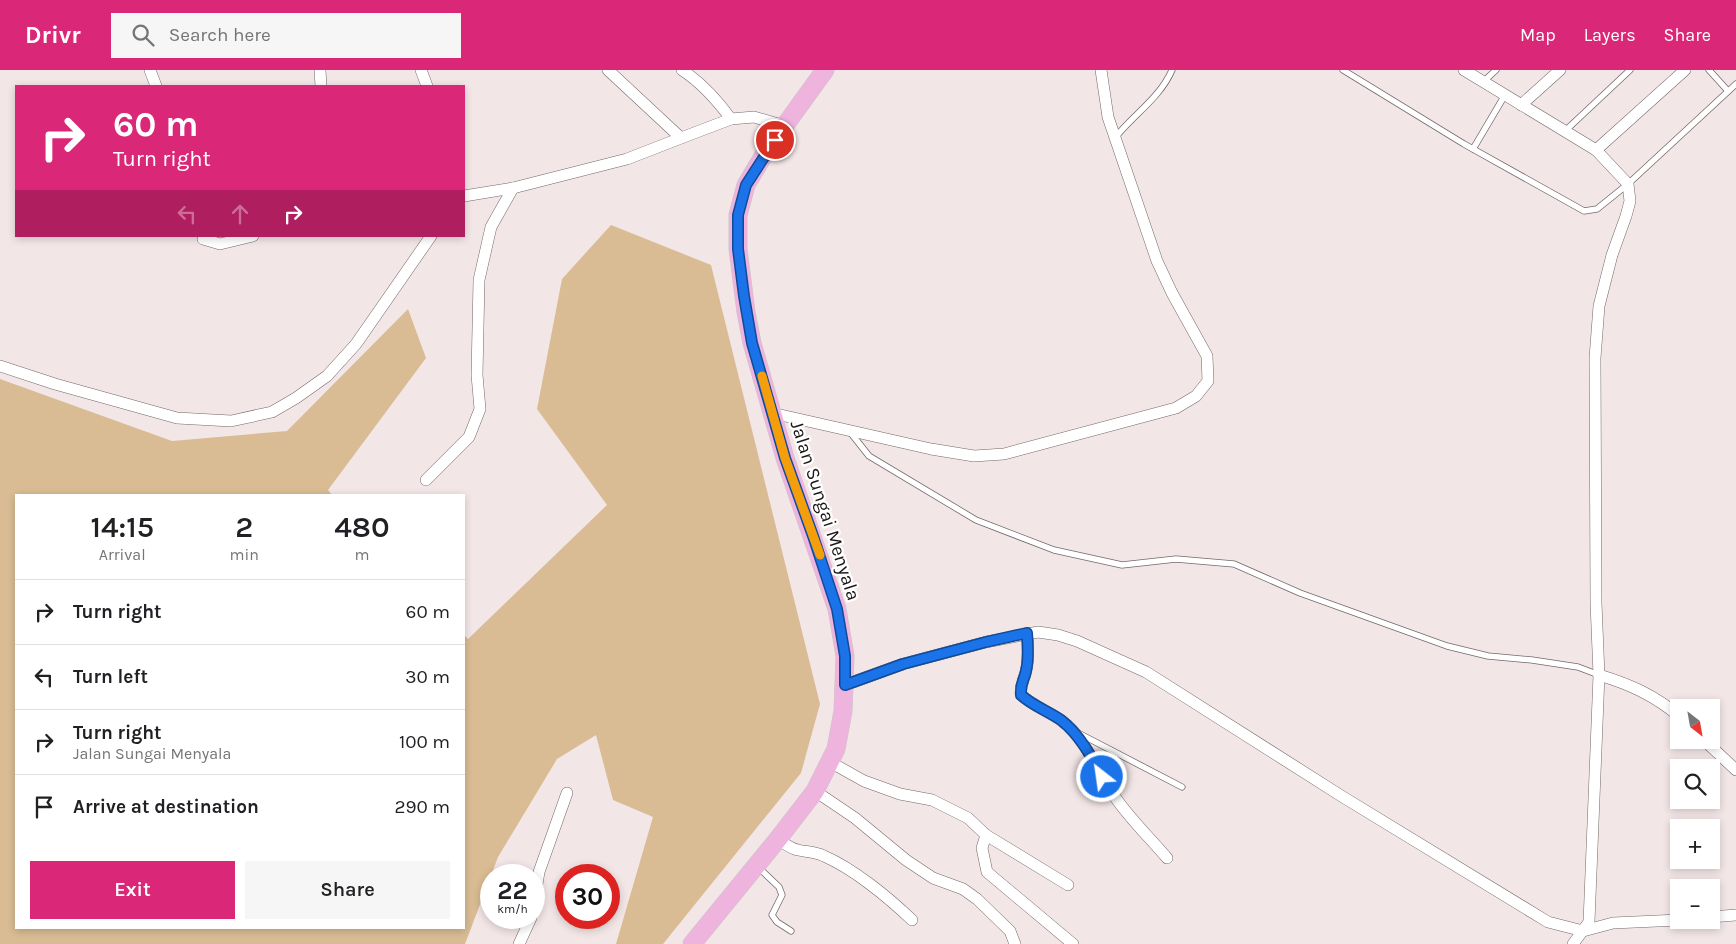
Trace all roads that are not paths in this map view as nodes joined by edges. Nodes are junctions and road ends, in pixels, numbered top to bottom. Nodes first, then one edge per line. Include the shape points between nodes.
1 (150, 70) edge
2 (320, 70) edge
3 (421, 70) edge
4 (608, 70) edge
5 (682, 70) edge
6 (825, 70) edge
7 (1101, 70) edge
8 (1172, 70) edge
9 (1344, 70) edge
10 (1464, 70) edge
11 (1496, 70) edge
12 (1560, 70) edge
13 (1630, 70) edge
14 (1685, 70) edge
15 (1709, 70) edge
16 (1483, 82) junction
17 (1736, 84) edge
18 (156, 85) edge
19 (321, 85) edge
20 (427, 85) edge
21 (1728, 91) junction
22 (1505, 95) junction
23 (1522, 105) junction
24 (732, 119) junction
25 (785, 126) junction
26 (1565, 131) junction
27 (681, 138) junction
28 (1115, 138) junction
29 (1473, 149) junction
30 (1596, 150) junction
31 (1628, 184) junction
32 (513, 188) junction
33 (465, 194) edge
34 (249, 237) edge
35 (430, 237) edge
36 (203, 239) dead end
37 (0, 366) edge
38 (772, 413) junction
39 (848, 430) junction
40 (426, 480) dead end
41 (1027, 633) junction
42 (1599, 675) junction
43 (845, 685) junction
44 (1670, 710) edge
45 (1074, 731) junction
46 (1714, 749) edge
47 (830, 762) junction
48 (1736, 770) edge
49 (1182, 787) dead end
50 (815, 791) junction
51 (567, 793) dead end
52 (986, 835) junction
53 (778, 839) junction
54 (1167, 858) dead end
55 (542, 864) edge
56 (755, 865) junction
57 (1068, 885) dead end
58 (1736, 915) edge
59 (1720, 916) edge
60 (912, 920) dead end
61 (1670, 920) edge
62 (526, 929) edge
63 (791, 931) dead end
64 (1583, 931) junction
65 (519, 944) edge
66 (692, 944) edge
67 (1015, 944) edge
68 (1073, 944) edge
69 (1573, 944) edge

1 - 18 street
2 - 19 street
3 - 20 street
4 - 27 street
5 - 24 street via 716,98
6 - 25 main road, Jalan Sungai Menyala
7 - 28 street via 1108,117
8 - 28 lane via 1166,83
9 - 29 lane
10 - 16 street
11 - 16 lane
12 - 23 street
13 - 26 lane
14 - 30 street
15 - 21 lane
16 - 22 street
17 - 21 lane
21 - 31 lane
22 - 23 street
22 - 29 lane
23 - 26 street
24 - 25 street via 754,117
24 - 27 street
25 - 38 main road, Jalan Sungai Menyala via 746,185 738,215 738,249 746,312
26 - 30 street
27 - 32 street via 627,159
28 - 39 street via 1157,261 1207,356 1208,382 1196,396 1176,408 1004,454 974,456
29 - 31 lane via 1584,211 1597,210
30 - 31 street
31 - 42 street via 1630,201 1599,306 1595,358
32 - 33 street
32 - 40 street via 491,227 479,280 477,375 480,409 469,437
34 - 36 street via 220,244
35 - 37 street via 356,344 327,376 272,412 232,421 177,418
38 - 39 street
38 - 43 main road, Jalan Sungai Menyala via 837,609 845,656
39 - 42 lane via 869,456 976,520 1054,550 1122,565 1176,559 1234,564 1300,593 1447,646 1488,656 1578,667
41 - 43 street via 903,664
41 - 45 street via 1028,654 1020,686 1021,695
41 - 64 street via 1058,635 1146,672 1548,922
42 - 44 street via 1628,684
42 - 64 street via 1590,922
43 - 47 main road, Jalan Sungai Menyala via 844,711
45 - 49 lane
45 - 54 street via 1116,798
46 - 48 street
47 - 50 main road, Jalan Sungai Menyala
47 - 52 street via 864,781 900,794 932,800 968,818
50 - 53 main road, Jalan Sungai Menyala
50 - 67 street via 855,818 906,860 933,878 962,889 977,899 1010,932
51 - 55 street
52 - 57 street
52 - 68 street via 982,848 987,872
53 - 56 main road, Jalan Sungai Menyala
53 - 60 street via 797,850 837,863 897,905
56 - 63 lane via 779,887 782,895 772,915
56 - 66 main road, Jalan Sungai Menyala
58 - 59 street
61 - 64 street via 1613,923
62 - 65 street
64 - 69 street

